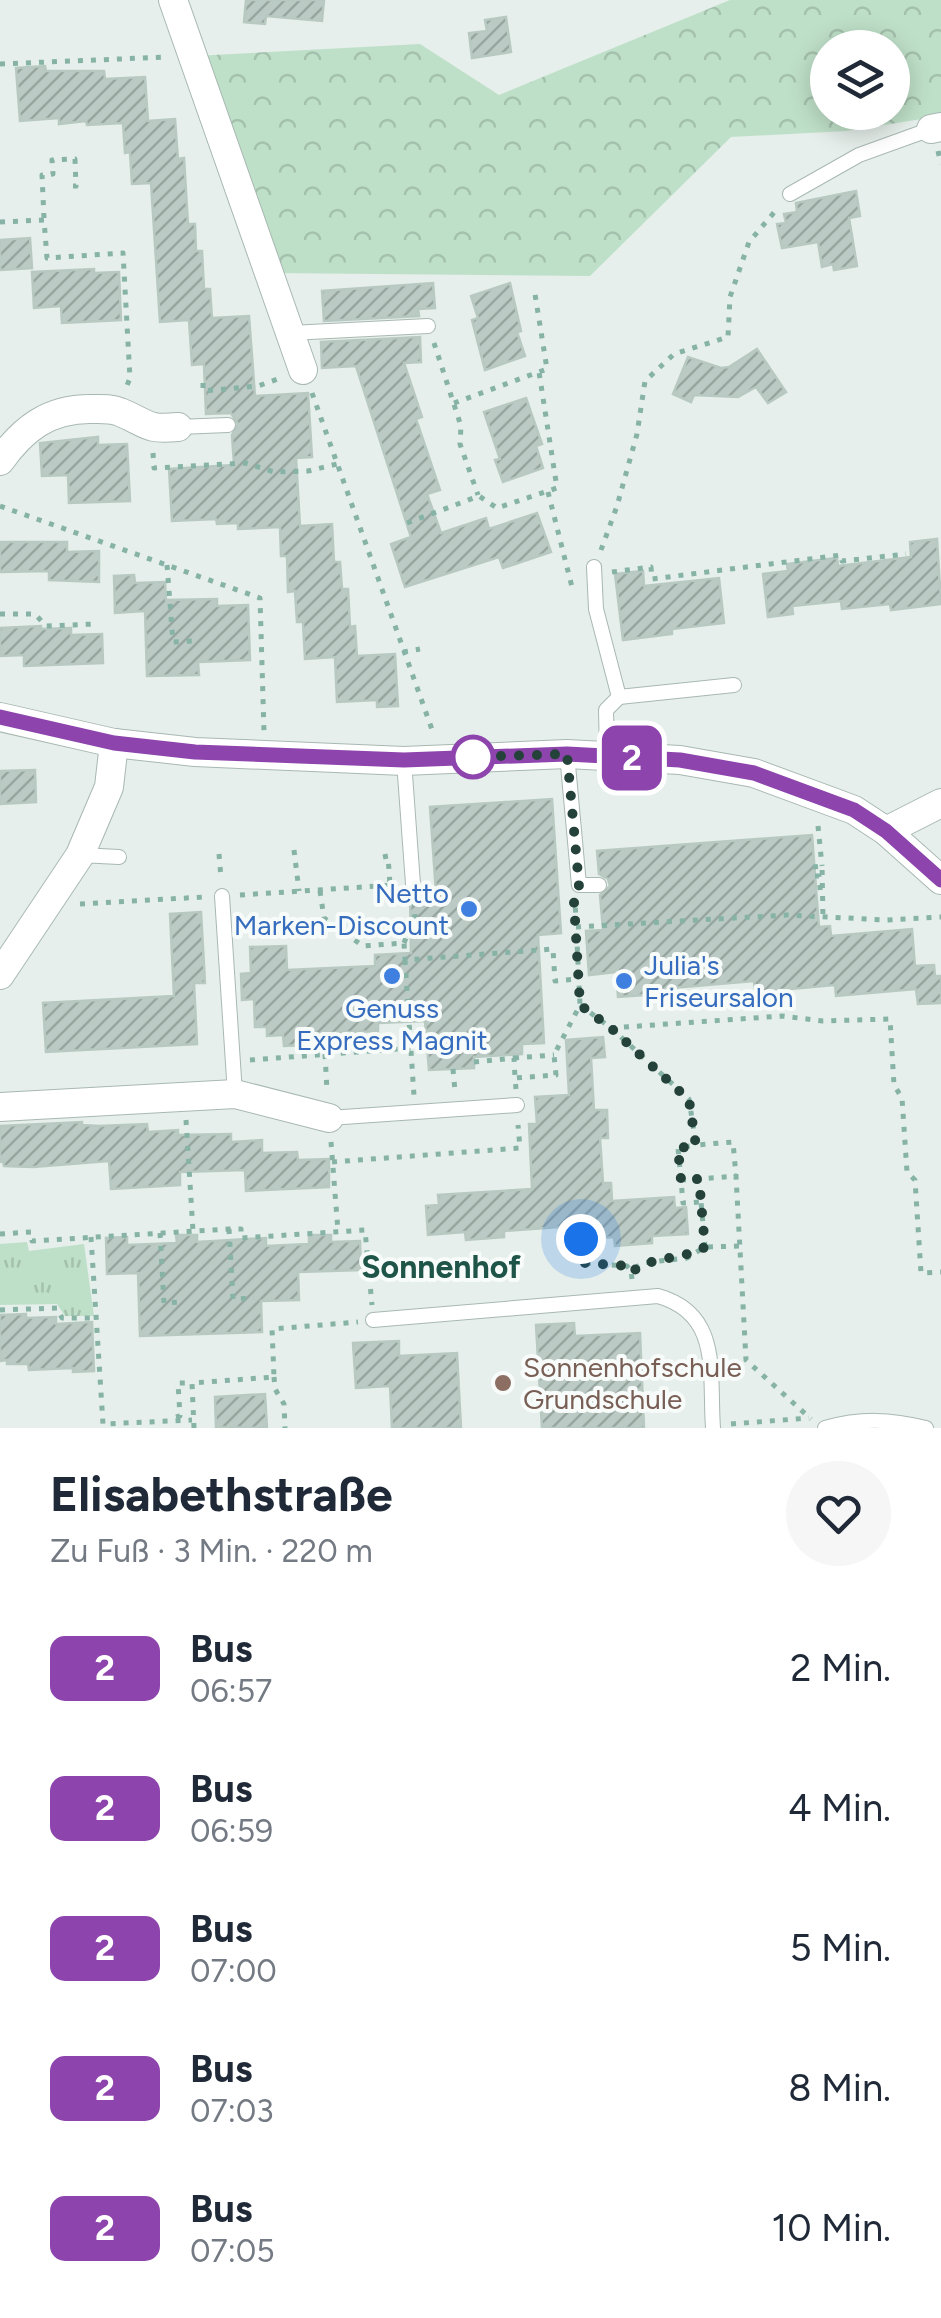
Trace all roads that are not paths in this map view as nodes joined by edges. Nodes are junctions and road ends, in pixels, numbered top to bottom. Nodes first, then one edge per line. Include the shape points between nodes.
1 (173, 0) edge
2 (936, 128) edge
3 (790, 194) road end
4 (428, 326) dead end
5 (290, 333) junction
6 (308, 382) road end
7 (228, 425) dead end
8 (178, 427) joint
9 (0, 461) edge
10 (594, 567) road end
11 (734, 685) dead end
12 (619, 697) junction
13 (0, 718) edge
14 (114, 743) junction
15 (567, 754) junction
16 (607, 756) junction
17 (404, 760) junction
18 (941, 803) edge
19 (886, 831) junction
20 (80, 855) junction
21 (119, 858) dead end
22 (940, 877) edge
23 (413, 884) road end
24 (600, 885) dead end
25 (222, 892) road end
26 (0, 975) edge
27 (235, 1094) junction
28 (517, 1105) road end
29 (0, 1107) edge
30 (329, 1118) joint
31 (373, 1320) road end
32 (713, 1426) edge
33 (823, 1428) edge
34 (926, 1428) edge

1 - 5 street
2 - 3 lane via 859,154
4 - 5 lane
5 - 6 street
7 - 8 lane
8 - 9 street via 152,430 116,409 71,409 29,427
10 - 12 lane via 596,610
11 - 12 lane
12 - 16 lane via 606,710
13 - 14 street
14 - 17 street
14 - 20 street via 109,786
15 - 16 street
15 - 17 street
15 - 24 lane via 579,885
16 - 19 street via 754,773 854,810
17 - 23 lane
18 - 19 street
19 - 22 street
20 - 21 lane
20 - 26 street
25 - 27 lane
27 - 29 street
27 - 30 street
28 - 30 lane
31 - 32 lane via 658,1296 676,1301 702,1324
33 - 34 lane via 864,1419

